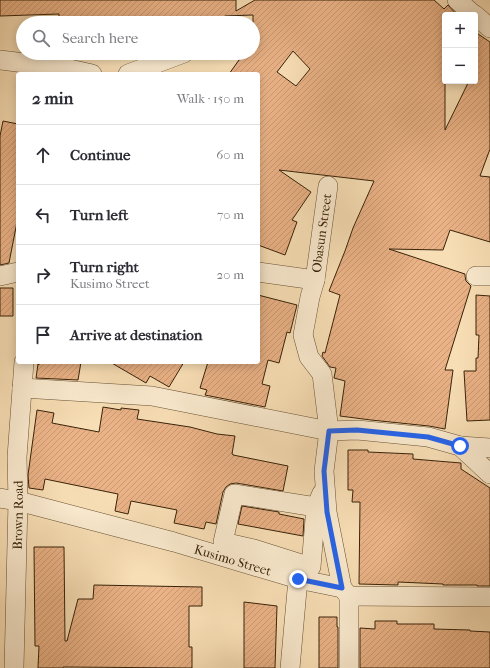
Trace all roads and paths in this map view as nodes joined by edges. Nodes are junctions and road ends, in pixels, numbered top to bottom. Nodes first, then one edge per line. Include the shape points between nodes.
1 (458, 0) edge
2 (472, 12) edge
3 (478, 18) edge
4 (490, 28) edge
5 (0, 60) edge
6 (165, 60) edge
7 (64, 71) edge
8 (133, 72) edge
9 (328, 186) dead end
10 (16, 272) edge
11 (260, 272) edge
12 (0, 276) edge
13 (315, 280) junction
14 (24, 364) edge
15 (22, 388) junction
16 (329, 431) junction
17 (460, 446) junction
18 (490, 448) edge
19 (490, 474) edge
20 (325, 486) junction
21 (9, 500) edge
22 (316, 508) junction
23 (254, 549) junction
24 (8, 562) edge
25 (261, 568) junction
26 (298, 579) junction
27 (346, 592) junction
28 (490, 597) edge
29 (14, 668) edge
30 (290, 668) edge
31 (349, 668) edge

1 - 2 street
3 - 4 street
5 - 7 street
6 - 8 street
9 - 13 street, Obasun Street
10 - 12 street
11 - 13 street
13 - 16 street, Obasun Street via 303,335 309,357 322,374
14 - 15 street, Brown Road
15 - 16 street via 152,396
15 - 21 street, Brown Road via 18,457
16 - 17 street via 357,430 428,437
16 - 20 street, Obasun Street via 324,471
17 - 18 street
17 - 19 street
20 - 22 street
20 - 27 street, Obasun Street via 327,512
21 - 24 street, Brown Road
21 - 25 street, Kusimo Street via 174,542
22 - 23 street via 311,567
22 - 23 street via 234,494 223,542
23 - 25 street
24 - 29 street, Brown Road
25 - 26 street, Kusimo Street
26 - 27 street, Kusimo Street
26 - 30 street
27 - 28 street, Kusimo Street
27 - 31 street, Obasun Street

